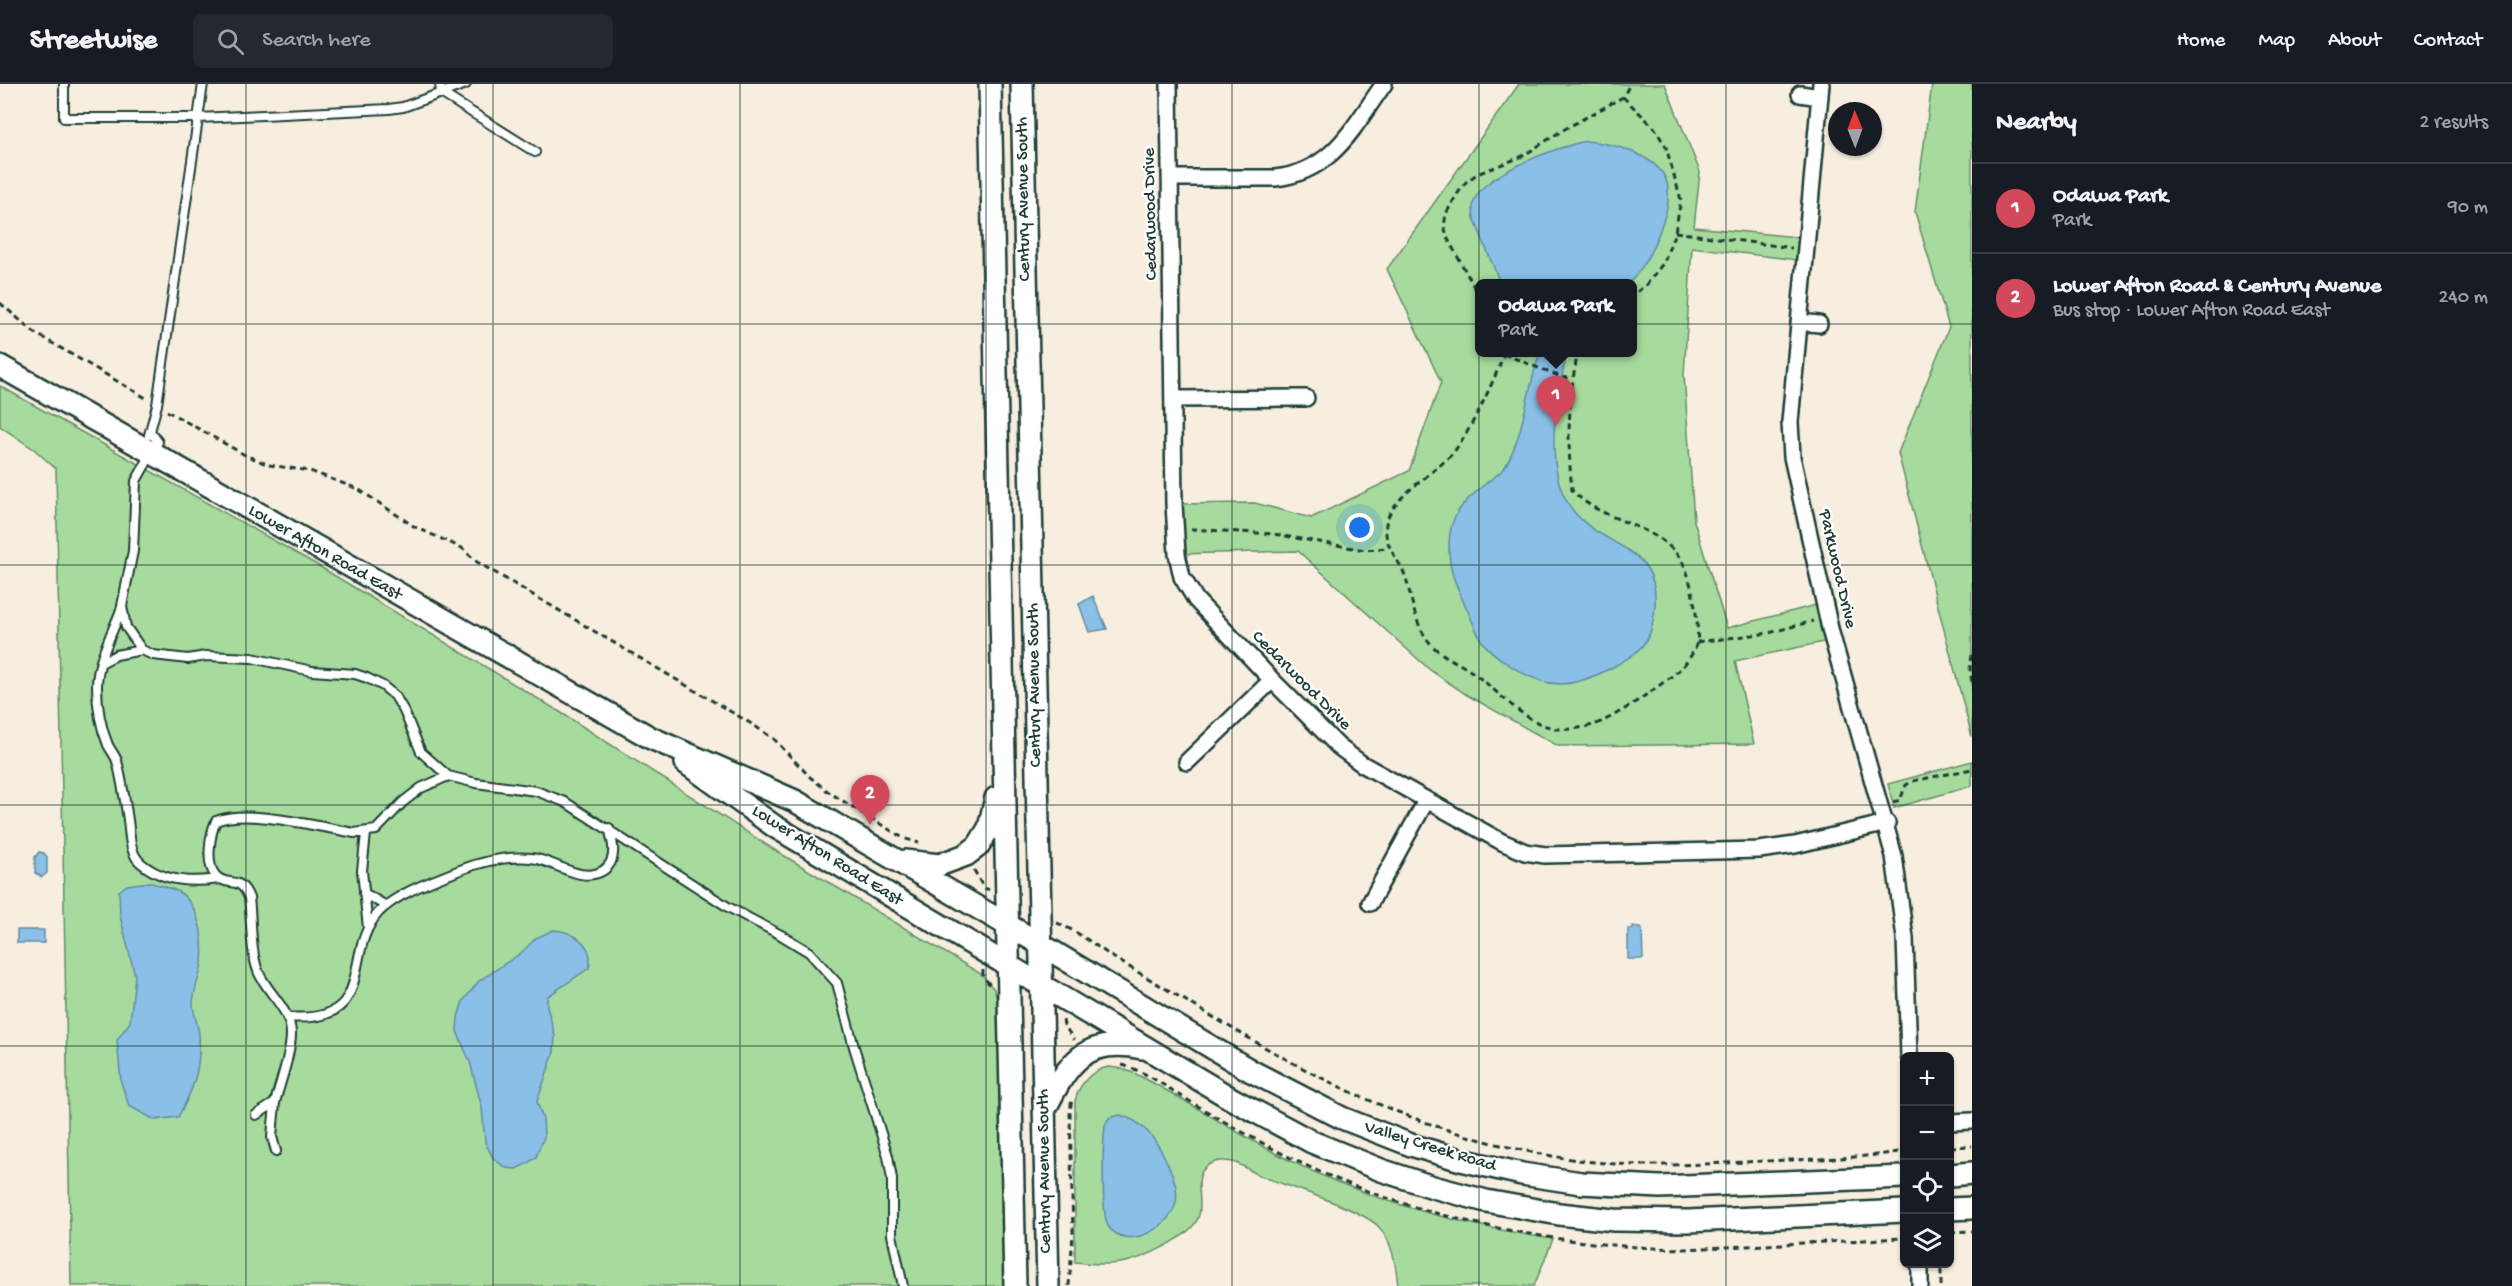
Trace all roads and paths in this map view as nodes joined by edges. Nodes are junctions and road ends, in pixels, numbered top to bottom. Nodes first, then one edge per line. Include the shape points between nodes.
1 (64, 84) edge
2 (203, 84) edge
3 (466, 84) edge
4 (990, 84) edge
5 (1022, 84) edge
6 (1169, 84) edge
7 (1384, 84) edge
8 (1630, 84) edge
9 (441, 88) edge
10 (1820, 90) edge
11 (1800, 94) dead end
12 (1623, 97) junction
13 (198, 118) junction
14 (535, 152) dead end
15 (1170, 178) junction
16 (1675, 232) junction
17 (1806, 250) junction
18 (1475, 291) edge
19 (1637, 292) edge
20 (0, 303) edge
21 (1799, 322) junction
22 (1820, 324) dead end
23 (1502, 357) edge
24 (1513, 357) edge
25 (1577, 357) edge
26 (0, 366) edge
27 (1572, 379) junction
28 (1306, 398) dead end
29 (1173, 399) junction
30 (157, 405) junction
31 (149, 445) junction
32 (1174, 529) junction
33 (1388, 548) junction
34 (122, 606) junction
35 (1827, 617) junction
36 (1697, 642) junction
37 (142, 650) junction
38 (1972, 655) edge
39 (101, 663) junction
40 (1272, 680) junction
41 (1972, 684) edge
42 (651, 738) junction
43 (1003, 762) junction
44 (1187, 762) dead end
45 (1972, 769) edge
46 (447, 776) junction
47 (1426, 801) junction
48 (1881, 807) junction
49 (1887, 824) junction
50 (609, 828) junction
51 (366, 833) junction
52 (923, 844) dead end
53 (966, 855) junction
54 (895, 860) junction
55 (219, 879) junction
56 (364, 893) junction
57 (1006, 899) junction
58 (1370, 903) dead end
59 (386, 906) junction
60 (1040, 915) junction
61 (1007, 925) junction
62 (369, 929) junction
63 (1040, 944) junction
64 (1008, 967) junction
65 (1041, 986) junction
66 (287, 1017) junction
67 (1149, 1050) junction
68 (1909, 1052) edge
69 (1074, 1093) dead end
70 (275, 1103) junction
71 (1044, 1112) junction
72 (256, 1115) dead end
73 (1972, 1121) edge
74 (1954, 1122) edge
75 (1972, 1146) edge
76 (1954, 1147) edge
77 (276, 1151) dead end
78 (1900, 1152) edge
79 (1972, 1173) edge
80 (1954, 1174) edge
81 (1900, 1177) edge
82 (1972, 1208) edge
83 (1954, 1209) edge
84 (1900, 1211) edge
85 (1972, 1231) edge
86 (1954, 1232) edge
87 (1920, 1268) edge
88 (1941, 1268) edge
89 (903, 1286) edge
90 (1015, 1286) edge
91 (1048, 1286) edge
92 (1069, 1286) edge
93 (1920, 1286) edge
94 (1941, 1286) edge

1 - 13 lane via 64,118
2 - 13 lane
3 - 9 lane
4 - 43 main road, Century Avenue South
5 - 60 main road, Century Avenue South
6 - 15 street, Cedarwood Drive
7 - 15 street via 1340,145 1310,170 1275,178
8 - 12 path
9 - 13 lane via 403,107 388,109
9 - 14 lane
10 - 11 street
10 - 17 street, Parkwood Drive
12 - 16 path via 1654,127 1666,147 1681,200
12 - 18 path via 1521,157 1466,182 1446,214 1444,226
13 - 30 lane
15 - 29 street, Cedarwood Drive
16 - 17 path
16 - 19 path via 1664,262
17 - 21 street, Parkwood Drive
20 - 30 path via 35,333
21 - 22 street
21 - 35 street, Parkwood Drive via 1790,422 1792,457
23 - 33 path via 1456,448 1389,514
24 - 27 path
25 - 27 path
26 - 31 main road, Lower Afton Road East
27 - 36 path via 1568,448 1572,490 1591,508 1656,536 1683,562 1692,585
28 - 29 street
29 - 32 street, Cedarwood Drive
30 - 31 lane
30 - 52 path via 245,455 269,465 310,471 358,489 415,527 462,548 477,562 750,723 774,739 830,793 903,838
31 - 34 lane via 135,482 133,551
31 - 42 main road, Lower Afton Road East
32 - 33 path via 1273,534 1365,550
32 - 40 street, Cedarwood Drive via 1182,577 1196,600
33 - 36 path via 1407,578 1419,628 1427,640 1536,723 1555,729 1593,725 1612,717 1682,668
34 - 37 lane via 126,627
34 - 39 lane
35 - 36 path via 1769,633
35 - 48 street, Parkwood Drive
37 - 39 lane via 116,655
37 - 46 lane via 179,658 252,658 367,678 395,696 421,752
38 - 41 path
39 - 55 lane via 97,686 99,714 125,795 133,854 141,863 176,880
40 - 44 street
40 - 47 street, Cedarwood Drive via 1362,764
42 - 54 main road, Lower Afton Road East via 795,801
42 - 64 main road, Lower Afton Road East via 774,826
43 - 53 main road via 989,828 978,846
43 - 57 main road, Century Avenue South
45 - 48 path via 1912,781 1900,800
46 - 50 lane via 536,791 565,802
46 - 51 lane via 421,788 384,824
47 - 49 street, Cedarwood Drive via 1502,843 1545,855 1758,849 1795,845
47 - 58 street
48 - 49 street, Parkwood Drive
49 - 68 street, Parkwood Drive via 1904,918
50 - 59 lane via 614,857 600,872 580,875 546,862 517,857 473,865
50 - 89 lane via 728,907 809,952 837,983 888,1156 892,1234
51 - 55 lane via 259,816 226,817 216,821 209,840 211,866
51 - 56 lane
53 - 54 main road via 939,865
53 - 57 path via 983,887
54 - 61 main road, Lower Afton Road East
55 - 66 lane via 246,889 258,971
56 - 59 lane
56 - 62 lane
57 - 61 main road, Century Avenue South
59 - 62 lane
60 - 63 main road, Century Avenue South
60 - 78 path via 1066,926 1314,1074 1372,1101 1483,1141 1579,1161 1646,1164 1774,1161
61 - 63 main road, Valley Creek Road
61 - 64 main road, Century Avenue South
62 - 66 lane via 351,991 335,1011 306,1019
63 - 65 main road, Century Avenue South
63 - 81 main road, Valley Creek Road via 1288,1092 1376,1132 1461,1160 1545,1178 1622,1186
64 - 65 main road, Valley Creek Road
64 - 90 main road, Century Avenue South
65 - 67 main road, Valley Creek Road
65 - 71 main road, Century Avenue South
66 - 70 lane via 291,1035
67 - 71 main road via 1115,1046 1088,1052 1067,1068
67 - 84 main road, Valley Creek Road via 1312,1142 1399,1177 1486,1201 1578,1216 1651,1221
69 - 92 path via 1070,1112 1073,1234
70 - 72 lane
70 - 77 lane via 272,1137
71 - 91 main road, Century Avenue South
73 - 74 street
75 - 76 path
79 - 80 main road
82 - 83 main road
85 - 86 path
87 - 93 street
88 - 94 path

